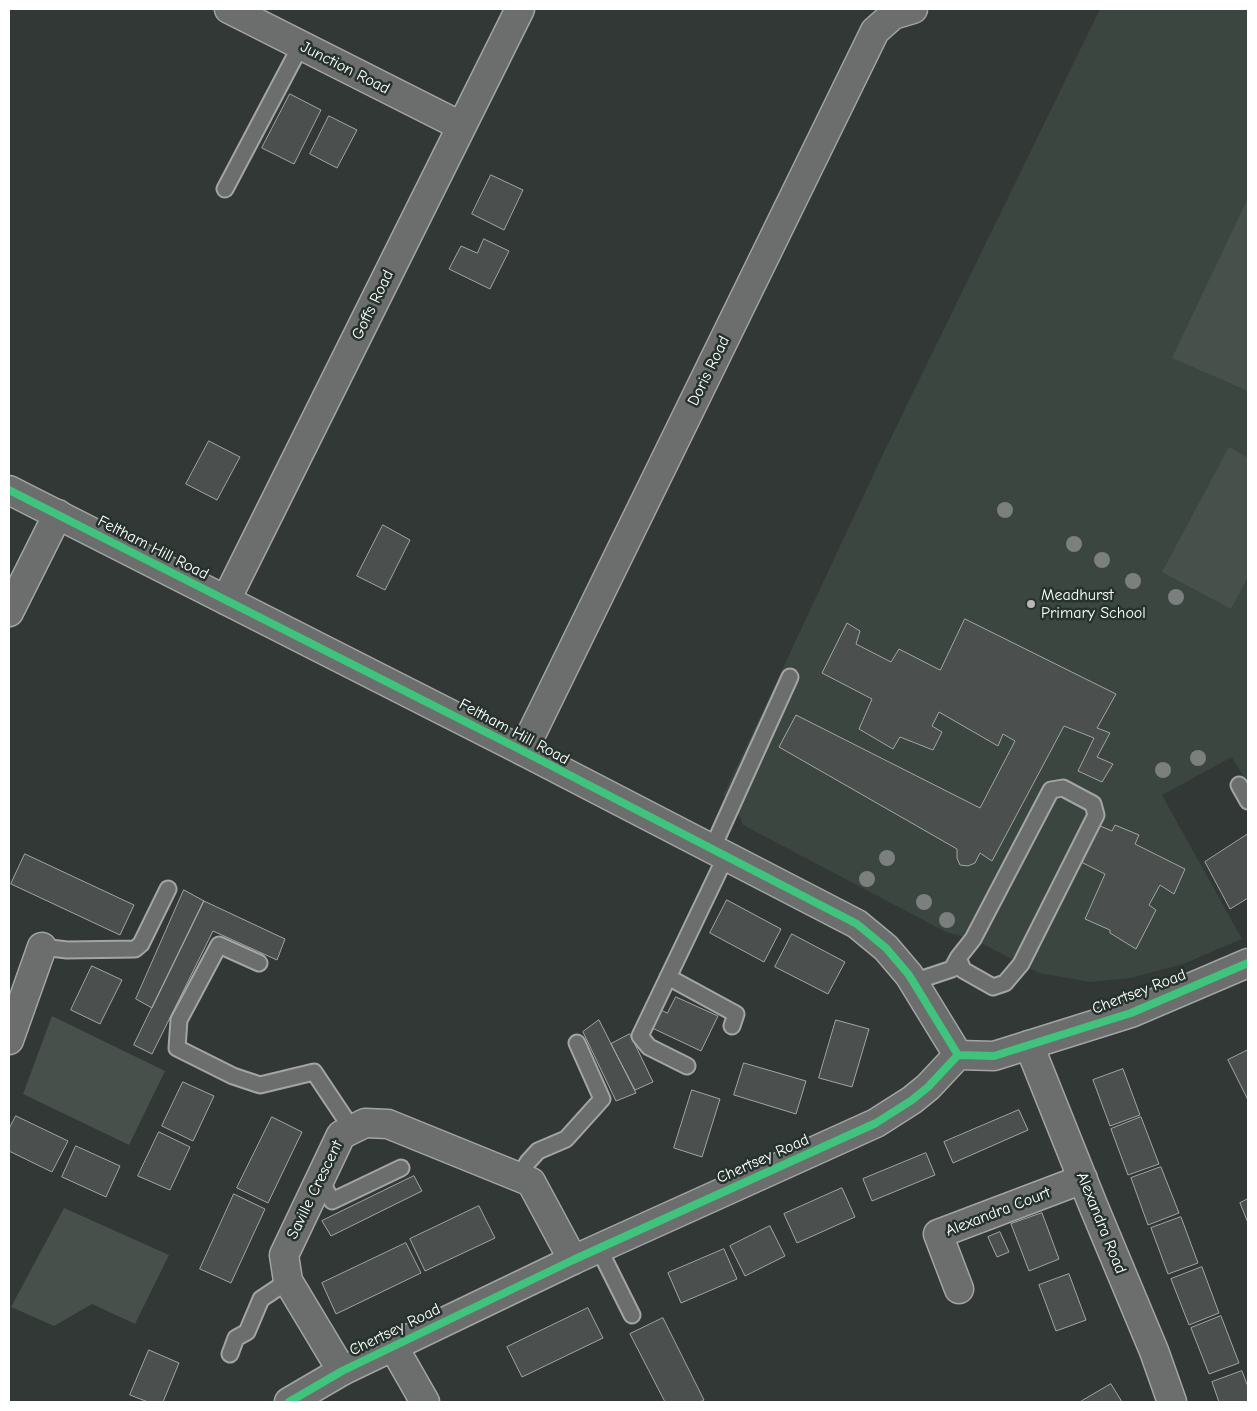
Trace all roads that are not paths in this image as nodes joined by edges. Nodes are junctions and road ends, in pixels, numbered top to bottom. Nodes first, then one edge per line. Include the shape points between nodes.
1 (229, 9) edge
2 (520, 9) edge
3 (913, 9) edge
4 (301, 45) junction
5 (462, 126) junction
6 (225, 189) dead end
7 (9, 490) edge
8 (58, 514) junction
9 (226, 600) junction
10 (9, 612) edge
11 (790, 677) dead end
12 (522, 752) junction
13 (1239, 785) dead end
14 (1248, 801) edge
15 (719, 852) junction
16 (168, 889) dead end
17 (42, 947) joint
18 (958, 958) junction
19 (259, 963) dead end
20 (1248, 963) edge
21 (668, 977) junction
22 (913, 982) junction
23 (732, 1026) dead end
24 (9, 1040) edge
25 (576, 1043) dead end
26 (1029, 1045) junction
27 (958, 1054) junction
28 (687, 1066) dead end
29 (352, 1130) junction
30 (400, 1168) dead end
31 (519, 1177) junction
32 (320, 1179) junction
33 (1083, 1179) junction
34 (599, 1248) junction
35 (573, 1260) junction
36 (288, 1281) junction
37 (959, 1289) dead end
38 (632, 1315) dead end
39 (393, 1346) junction
40 (230, 1354) dead end
41 (342, 1372) junction
42 (289, 1402) edge
43 (425, 1402) edge
44 (1172, 1402) edge

1 - 4 street, Junction Road
2 - 5 street, Goffs Road
3 - 12 street, Doris Road via 893,15 874,32
4 - 5 street, Junction Road
4 - 6 lane
5 - 9 street, Goffs Road
7 - 8 street, Feltham Hill Road
8 - 9 street, Feltham Hill Road
8 - 10 street
9 - 12 street, Feltham Hill Road
11 - 15 lane
12 - 15 street, Feltham Hill Road
13 - 14 lane
15 - 21 lane
15 - 22 street, Feltham Hill Road via 857,924 886,948
16 - 17 lane via 141,944 135,949
17 - 24 street
18 - 18 lane via 963,970 993,987 1005,983 1021,964 1096,815 1093,804 1063,788 1051,790 973,939
18 - 22 lane via 952,969
19 - 29 lane via 219,945 179,1020 177,1048 233,1076 260,1085 314,1072
20 - 26 street, Chertsey Road via 1131,1013
21 - 23 lane via 736,1014
21 - 28 lane via 640,1036 649,1047
22 - 27 street, Feltham Hill Road
25 - 31 lane via 602,1099 566,1139 538,1152
26 - 27 street, Chertsey Road via 994,1056
26 - 33 street, Alexandra Road
27 - 34 street, Chertsey Road via 917,1096 876,1123
29 - 31 street, Saville Crescent via 365,1123 388,1124
29 - 32 street, Saville Crescent via 341,1135
30 - 32 lane via 332,1201
31 - 35 street, Saville Crescent via 531,1182
32 - 36 street, Saville Crescent via 284,1255
33 - 37 street, Alexandra Court via 938,1234
33 - 44 street, Alexandra Road
34 - 35 street, Chertsey Road
34 - 38 lane
35 - 39 street, Chertsey Road
36 - 40 lane via 261,1299 246,1332 236,1338
36 - 41 street, Saville Crescent
39 - 41 street, Chertsey Road
39 - 43 street
41 - 42 street, Chertsey Road

